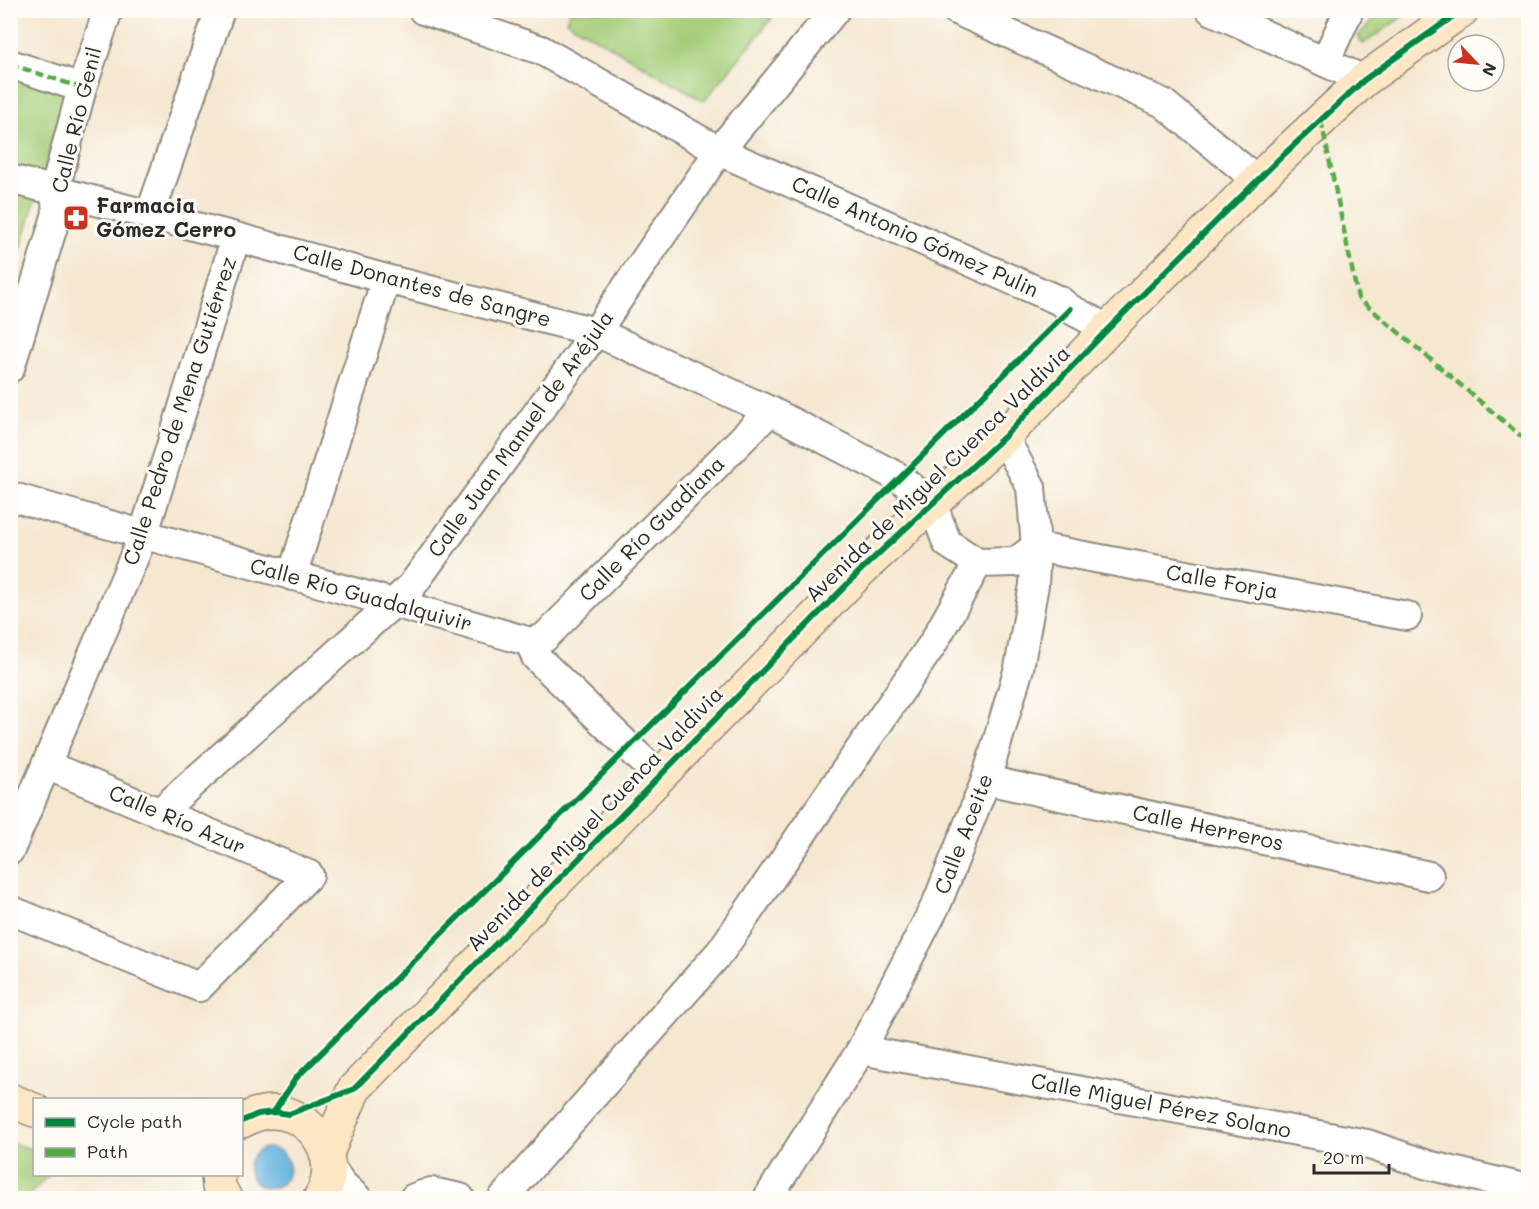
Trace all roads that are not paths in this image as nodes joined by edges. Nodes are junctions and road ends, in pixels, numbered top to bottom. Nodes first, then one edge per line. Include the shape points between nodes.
1 (108, 10) edge
2 (220, 10) edge
3 (423, 10) edge
4 (835, 10) edge
5 (956, 10) edge
6 (1211, 10) edge
7 (1349, 10) edge
8 (1462, 10) edge
9 (1325, 62) junction
10 (10, 64) edge
11 (1364, 80) junction
12 (82, 88) junction
13 (719, 151) junction
14 (10, 179) edge
15 (1258, 181) junction
16 (55, 189) junction
17 (150, 215) junction
18 (236, 237) junction
19 (386, 279) junction
20 (1108, 329) junction
21 (596, 332) junction
22 (13, 354) edge
23 (770, 411) junction
24 (1004, 437) junction
25 (10, 496) edge
26 (933, 505) junction
27 (143, 536) junction
28 (1036, 547) junction
29 (978, 563) junction
30 (292, 576) junction
31 (394, 601) junction
32 (1407, 616) dead end
33 (531, 642) junction
34 (46, 765) junction
35 (660, 777) junction
36 (986, 780) junction
37 (159, 813) junction
38 (10, 850) edge
39 (1429, 876) dead end
40 (10, 910) edge
41 (861, 1050) junction
42 (354, 1089) junction
43 (10, 1101) edge
44 (33, 1110) edge
45 (289, 1114) junction
46 (243, 1121) edge
47 (328, 1159) junction
48 (1528, 1189) edge
49 (320, 1198) edge
50 (357, 1198) edge
51 (414, 1198) edge
52 (459, 1198) edge
53 (503, 1198) edge
54 (768, 1198) edge

1 - 12 street, Calle Río Genil
2 - 17 street
3 - 13 street, Calle Antonio Gómez Pulin via 541,50
4 - 13 street, Calle Juan Manuel de Aréjula
5 - 15 street via 1162,103
6 - 9 street
7 - 9 street
8 - 11 street, Avenida de Miguel Cuenca Valdivia
9 - 11 street
10 - 12 street
11 - 15 street, Avenida de Miguel Cuenca Valdivia
12 - 16 street, Calle Río Genil
13 - 20 street, Calle Antonio Gómez Pulin via 1060,301
13 - 21 street, Calle Juan Manuel de Aréjula
14 - 16 street, Calle Donantes de Sangre
15 - 20 street, Avenida de Miguel Cuenca Valdivia
16 - 17 street, Calle Donantes de Sangre
16 - 22 street, Calle Río Genil via 57,213
17 - 18 street, Calle Donantes de Sangre
18 - 19 street, Calle Donantes de Sangre
18 - 27 street, Calle Pedro de Mena Gutiérrez
19 - 21 street, Calle Donantes de Sangre
19 - 30 street
20 - 24 street, Avenida de Miguel Cuenca Valdivia
21 - 23 street, Calle Donantes de Sangre
21 - 31 street, Calle Juan Manuel de Aréjula via 411,587
23 - 26 street, Calle Donantes de Sangre via 900,478
23 - 33 street, Calle Río Guadiana via 543,638
24 - 26 street, Avenida de Miguel Cuenca Valdivia
24 - 28 street, Calle Aceite via 1031,487
25 - 27 street, Calle Río Guadalquivir
26 - 29 street via 947,543
26 - 35 street, Avenida de Miguel Cuenca Valdivia via 864,568
27 - 30 street, Calle Río Guadalquivir
27 - 34 street, Calle Pedro de Mena Gutiérrez
28 - 29 street via 1015,562
28 - 32 street, Calle Forja
28 - 36 street, Calle Aceite via 1034,585 1019,668
29 - 53 street via 932,645 721,951
30 - 31 street, Calle Río Guadalquivir
31 - 33 street, Calle Río Guadalquivir
31 - 37 street, Calle Juan Manuel de Aréjula
33 - 35 street via 536,657
34 - 37 street, Calle Río Azur
34 - 38 street, Calle Pedro de Mena Gutiérrez
35 - 42 street, Avenida de Miguel Cuenca Valdivia
36 - 39 street, Calle Herreros
36 - 41 street, Calle Aceite via 937,903
37 - 40 street, Calle Río Azur via 309,875 199,987
41 - 48 street, Calle Miguel Pérez Solano via 1367,1144 1428,1166
41 - 54 street, Calle Aceite
42 - 45 street, Avenida de Miguel Cuenca Valdivia
42 - 47 street, Avenida de Miguel Cuenca Valdivia
43 - 44 street
45 - 46 street via 258,1114
45 - 47 street via 313,1129
47 - 49 street, Avenida de Miguel Cuenca Valdivia via 328,1179
47 - 50 street via 342,1184
51 - 52 street via 431,1192

